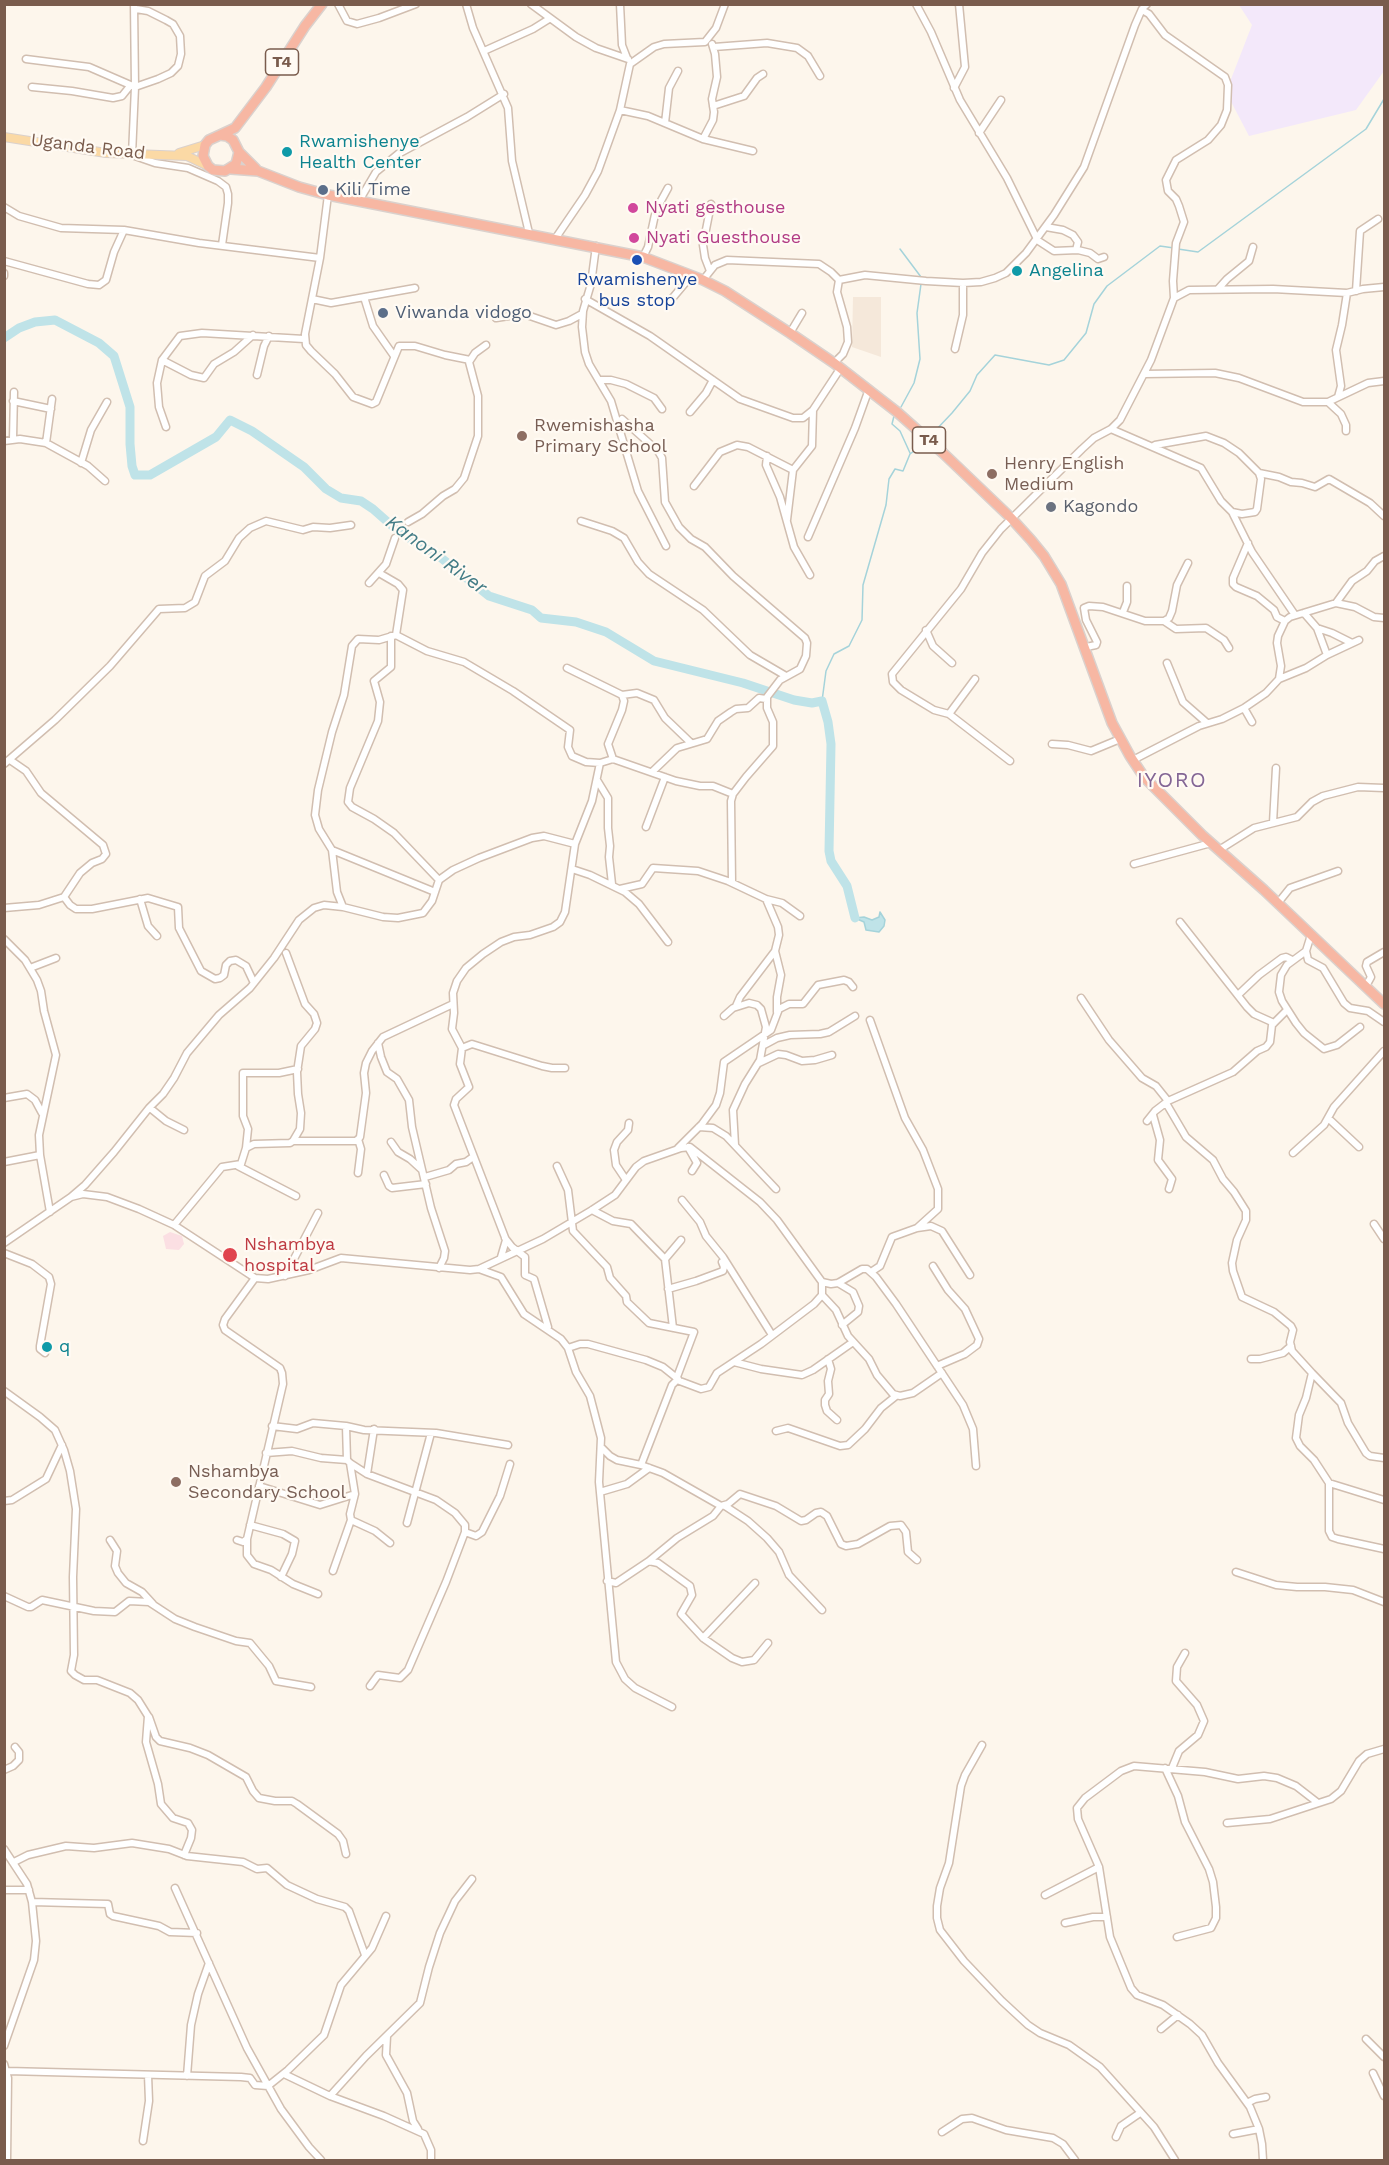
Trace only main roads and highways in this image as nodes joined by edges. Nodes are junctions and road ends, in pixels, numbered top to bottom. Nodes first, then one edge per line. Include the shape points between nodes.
1 (321, 4) edge
2 (242, 119) junction
3 (220, 135) junction
4 (4, 136) edge
5 (205, 145) junction
6 (238, 149) junction
7 (172, 155) junction
8 (208, 166) junction
9 (231, 169) junction
10 (258, 171) junction
11 (1384, 1004) edge

1 - 2 highway, T4
2 - 3 highway, T4 via 235,128
2 - 6 highway, T4
3 - 5 highway, T4
3 - 6 highway, T4 via 233,140
4 - 7 main road, Uganda Road via 106,153
5 - 7 main road, Uganda Road
5 - 8 highway via 203,156
6 - 9 highway, T4 via 236,164
6 - 10 highway, T4
7 - 8 main road, Uganda Road via 193,158
8 - 9 highway, T4 via 219,172
9 - 10 highway, T4
10 - 11 highway, T4 via 328,195 643,257 725,291 837,366 943,453 1031,540 1054,571 1067,598 1112,723 1152,786

